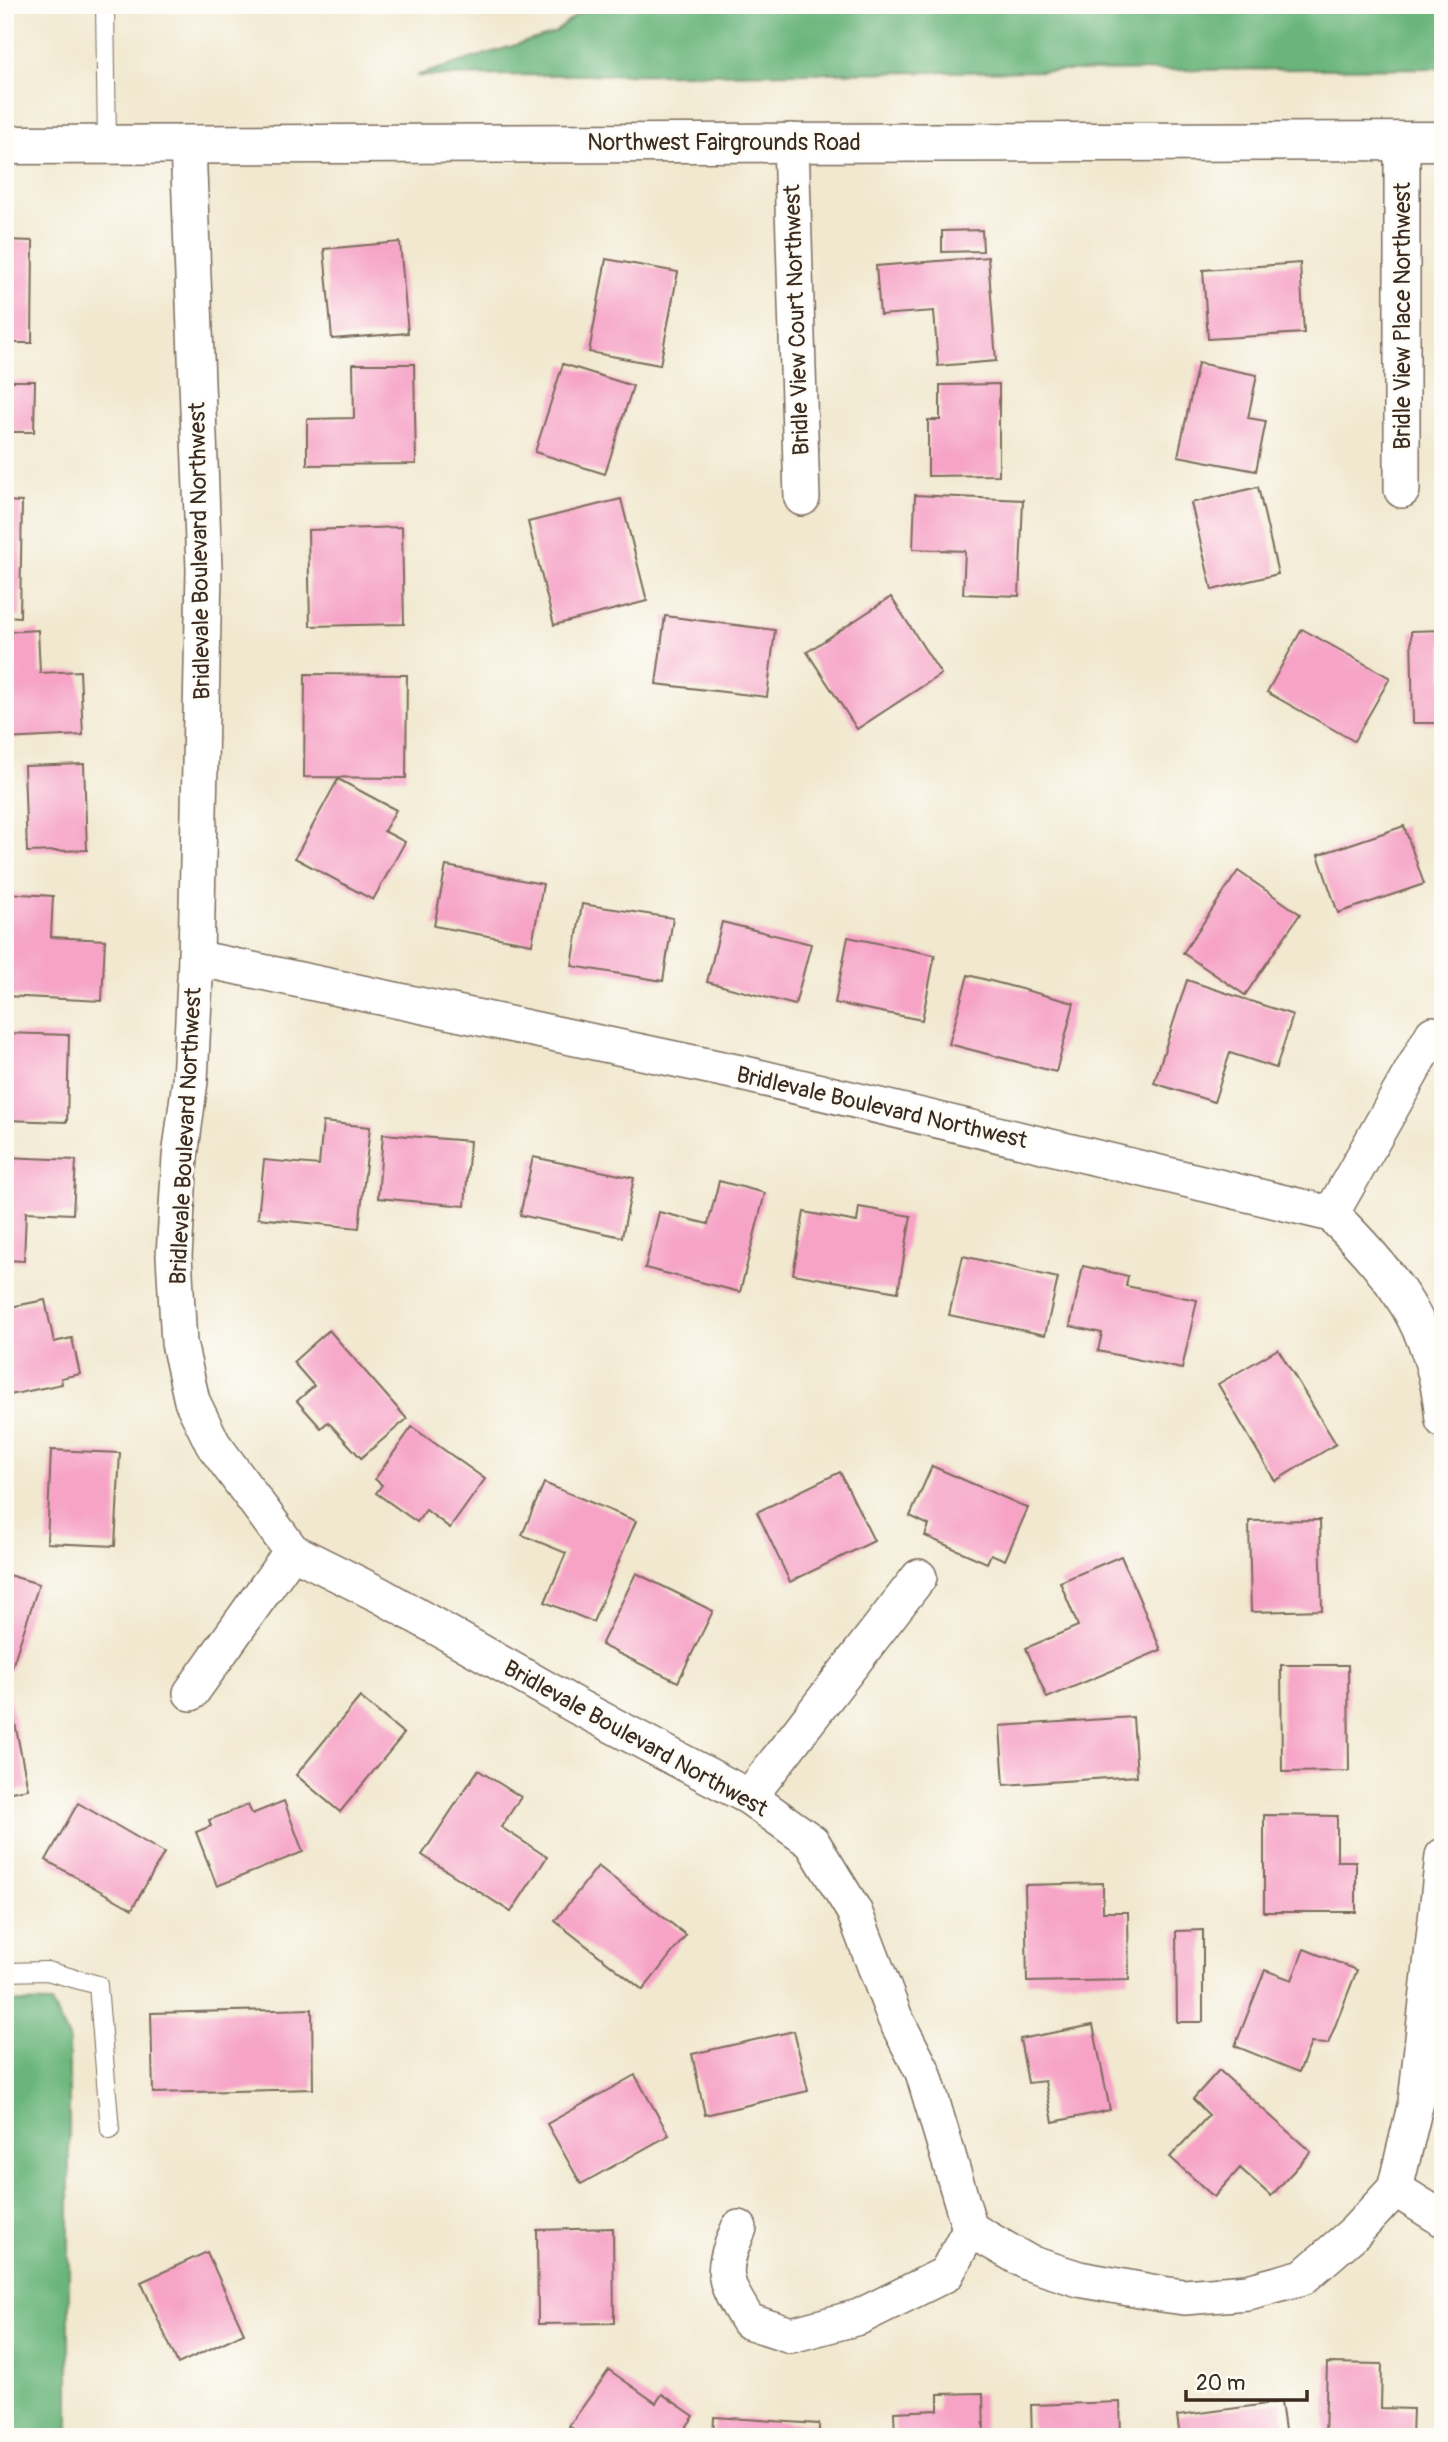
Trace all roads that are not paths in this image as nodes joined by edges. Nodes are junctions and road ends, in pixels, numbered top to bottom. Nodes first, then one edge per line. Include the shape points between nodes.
1 (105, 5) edge
2 (791, 141) junction
3 (1443, 141) edge
4 (1402, 142) junction
5 (107, 144) junction
6 (188, 144) junction
7 (5, 145) edge
8 (1402, 490) dead end
9 (802, 498) dead end
10 (196, 958) junction
11 (1433, 1034) dead end
12 (1331, 1214) junction
13 (1443, 1420) edge
14 (292, 1551) junction
15 (919, 1577) dead end
16 (191, 1693) dead end
17 (749, 1797) junction
18 (1443, 1856) edge
19 (5, 1972) edge
20 (110, 2130) dead end
21 (1395, 2189) junction
22 (1443, 2219) edge
23 (739, 2228) dead end
24 (970, 2229) junction

1 - 5 lane
2 - 4 main road, Northwest Fairgrounds Road
2 - 6 main road, Northwest Fairgrounds Road
2 - 9 street, Bridle View Court Northwest
3 - 4 main road, Northwest Fairgrounds Road
4 - 8 street, Bridle View Place Northwest
5 - 6 main road, Northwest Fairgrounds Road
5 - 7 main road, Northwest Fairgrounds Road
6 - 10 street, Bridlevale Boulevard Northwest via 204,569
10 - 12 street, Bridlevale Boulevard Northwest via 741,1073
10 - 14 street, Bridlevale Boulevard Northwest via 174,1256 179,1343 192,1401 213,1444
11 - 12 street
12 - 13 street via 1376,1257 1418,1320 1440,1389
14 - 16 street
14 - 17 street, Bridlevale Boulevard Northwest
15 - 17 street
17 - 24 street, Bridlevale Boulevard Northwest via 812,1842 854,1911 895,2018 923,2073
18 - 21 street via 1416,2102
19 - 20 lane via 47,1971 98,1985
21 - 22 street
21 - 24 street via 1303,2277 1248,2292 1184,2297 1079,2279 1029,2263
23 - 24 street via 725,2260 729,2290 748,2321 791,2335 859,2317 946,2274

